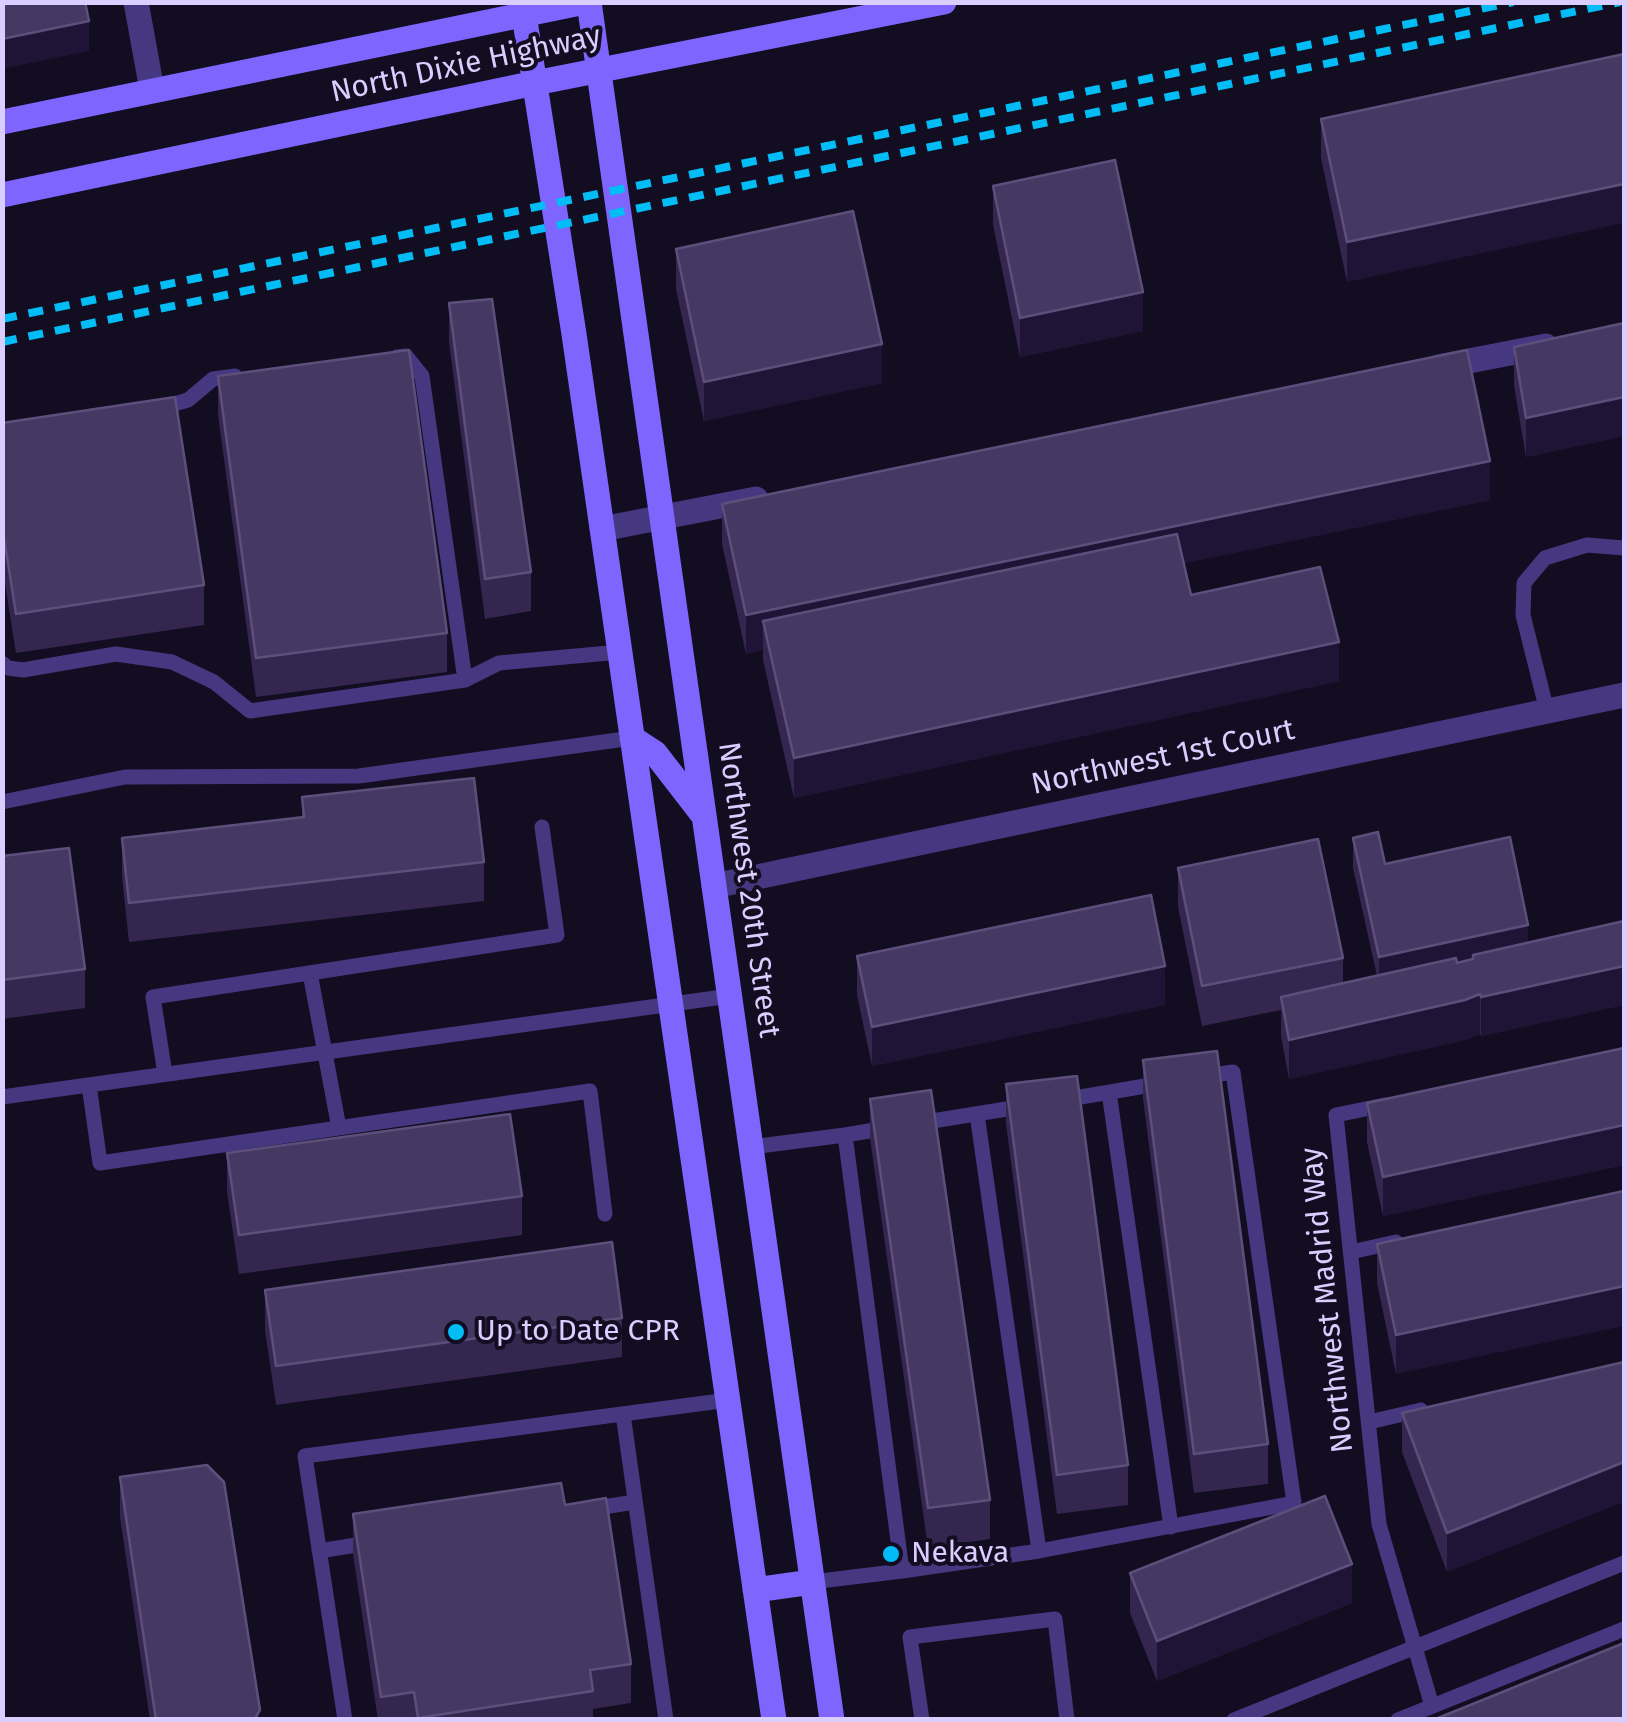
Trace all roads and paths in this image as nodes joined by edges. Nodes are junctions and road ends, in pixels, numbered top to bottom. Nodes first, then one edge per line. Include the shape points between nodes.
1 (136, 2) edge
2 (587, 2) edge
3 (944, 2) edge
4 (523, 8) edge
5 (598, 70) junction
6 (535, 83) junction
7 (152, 90) junction
8 (2, 122) edge
9 (2, 194) edge
10 (1566, 342) edge
11 (386, 358) edge
12 (1410, 372) edge
13 (252, 374) edge
14 (138, 412) edge
15 (786, 493) edge
16 (664, 516) junction
17 (602, 529) junction
18 (1624, 548) edge
19 (620, 652) junction
20 (2, 663) edge
21 (465, 680) junction
22 (1624, 695) edge
23 (1546, 711) junction
24 (632, 738) junction
25 (2, 802) edge
26 (706, 819) junction
27 (542, 827) dead end
28 (714, 886) junction
29 (310, 973) junction
30 (730, 996) junction
31 (670, 1004) junction
32 (324, 1052) junction
33 (165, 1074) junction
34 (89, 1085) junction
35 (1109, 1092) junction
36 (2, 1097) edge
37 (1052, 1102) edge
38 (1394, 1103) edge
39 (1034, 1104) edge
40 (977, 1114) junction
41 (339, 1128) junction
42 (846, 1135) junction
43 (752, 1147) junction
44 (605, 1214) dead end
45 (1406, 1240) edge
46 (1351, 1252) junction
47 (728, 1400) junction
48 (1442, 1405) edge
49 (622, 1414) junction
50 (1369, 1422) junction
51 (635, 1502) junction
52 (579, 1511) edge
53 (1170, 1527) junction
54 (393, 1540) edge
55 (319, 1551) junction
56 (1039, 1551) junction
57 (1624, 1563) edge
58 (902, 1570) junction
59 (812, 1582) junction
60 (755, 1590) junction
61 (1624, 1629) edge
62 (1415, 1649) junction
63 (1432, 1706) junction
64 (344, 1720) edge
65 (666, 1720) edge
66 (774, 1720) edge
67 (832, 1720) edge
68 (922, 1720) edge
69 (1066, 1720) edge
70 (1234, 1720) edge
71 (1398, 1720) edge

1 - 7 street
2 - 4 street, North Dixie Highway
2 - 5 street, Northwest 20th Street
3 - 5 street, North Dixie Highway
4 - 6 street
4 - 7 street, North Dixie Highway
5 - 6 street, North Dixie Highway
5 - 16 street, Northwest 20th Street
6 - 9 street, North Dixie Highway
6 - 17 street
7 - 8 street, North Dixie Highway
10 - 12 street
11 - 21 lane via 406,356 422,376
13 - 14 lane via 213,379 174,407
15 - 16 street
16 - 17 street
16 - 26 street, Northwest 20th Street
17 - 19 street
18 - 23 lane via 1587,545 1546,558 1524,583 1523,615
19 - 21 lane via 499,662
19 - 24 street
20 - 21 lane via 23,670 116,654 172,662 214,682 250,711
22 - 23 street, Northwest 1st Court
23 - 28 street, Northwest 1st Court
24 - 25 lane via 359,776 125,777
24 - 26 street via 655,753
24 - 31 street
26 - 28 street, Northwest 20th Street
27 - 29 lane via 557,934
28 - 30 street, Northwest 20th Street
29 - 32 lane
29 - 33 lane via 153,997
30 - 31 lane
30 - 43 street, Northwest 20th Street
31 - 32 lane
31 - 47 street
32 - 33 lane
32 - 41 lane
33 - 34 lane
34 - 36 lane
34 - 41 lane via 100,1163
35 - 37 lane
35 - 53 lane
35 - 53 lane via 1233,1072 1294,1503
38 - 46 lane, Northwest Madrid Way via 1336,1115
39 - 40 lane
40 - 42 lane
40 - 56 lane
41 - 44 lane via 590,1090
42 - 43 lane
42 - 58 lane
43 - 59 street, Northwest 20th Street
45 - 46 lane
46 - 50 lane, Northwest Madrid Way
47 - 49 lane
47 - 60 street
48 - 50 lane
49 - 51 lane
49 - 55 lane via 305,1456
50 - 62 lane, Northwest Madrid Way via 1379,1524
51 - 52 lane
51 - 65 lane
53 - 56 lane
54 - 55 lane
55 - 64 lane
56 - 58 lane
57 - 62 lane
58 - 59 lane
59 - 60 street
59 - 67 street, Northwest 20th Street
60 - 66 street
61 - 63 lane
62 - 63 lane, Northwest Madrid Way
62 - 70 lane
63 - 71 lane
68 - 69 lane via 910,1637 1054,1619

